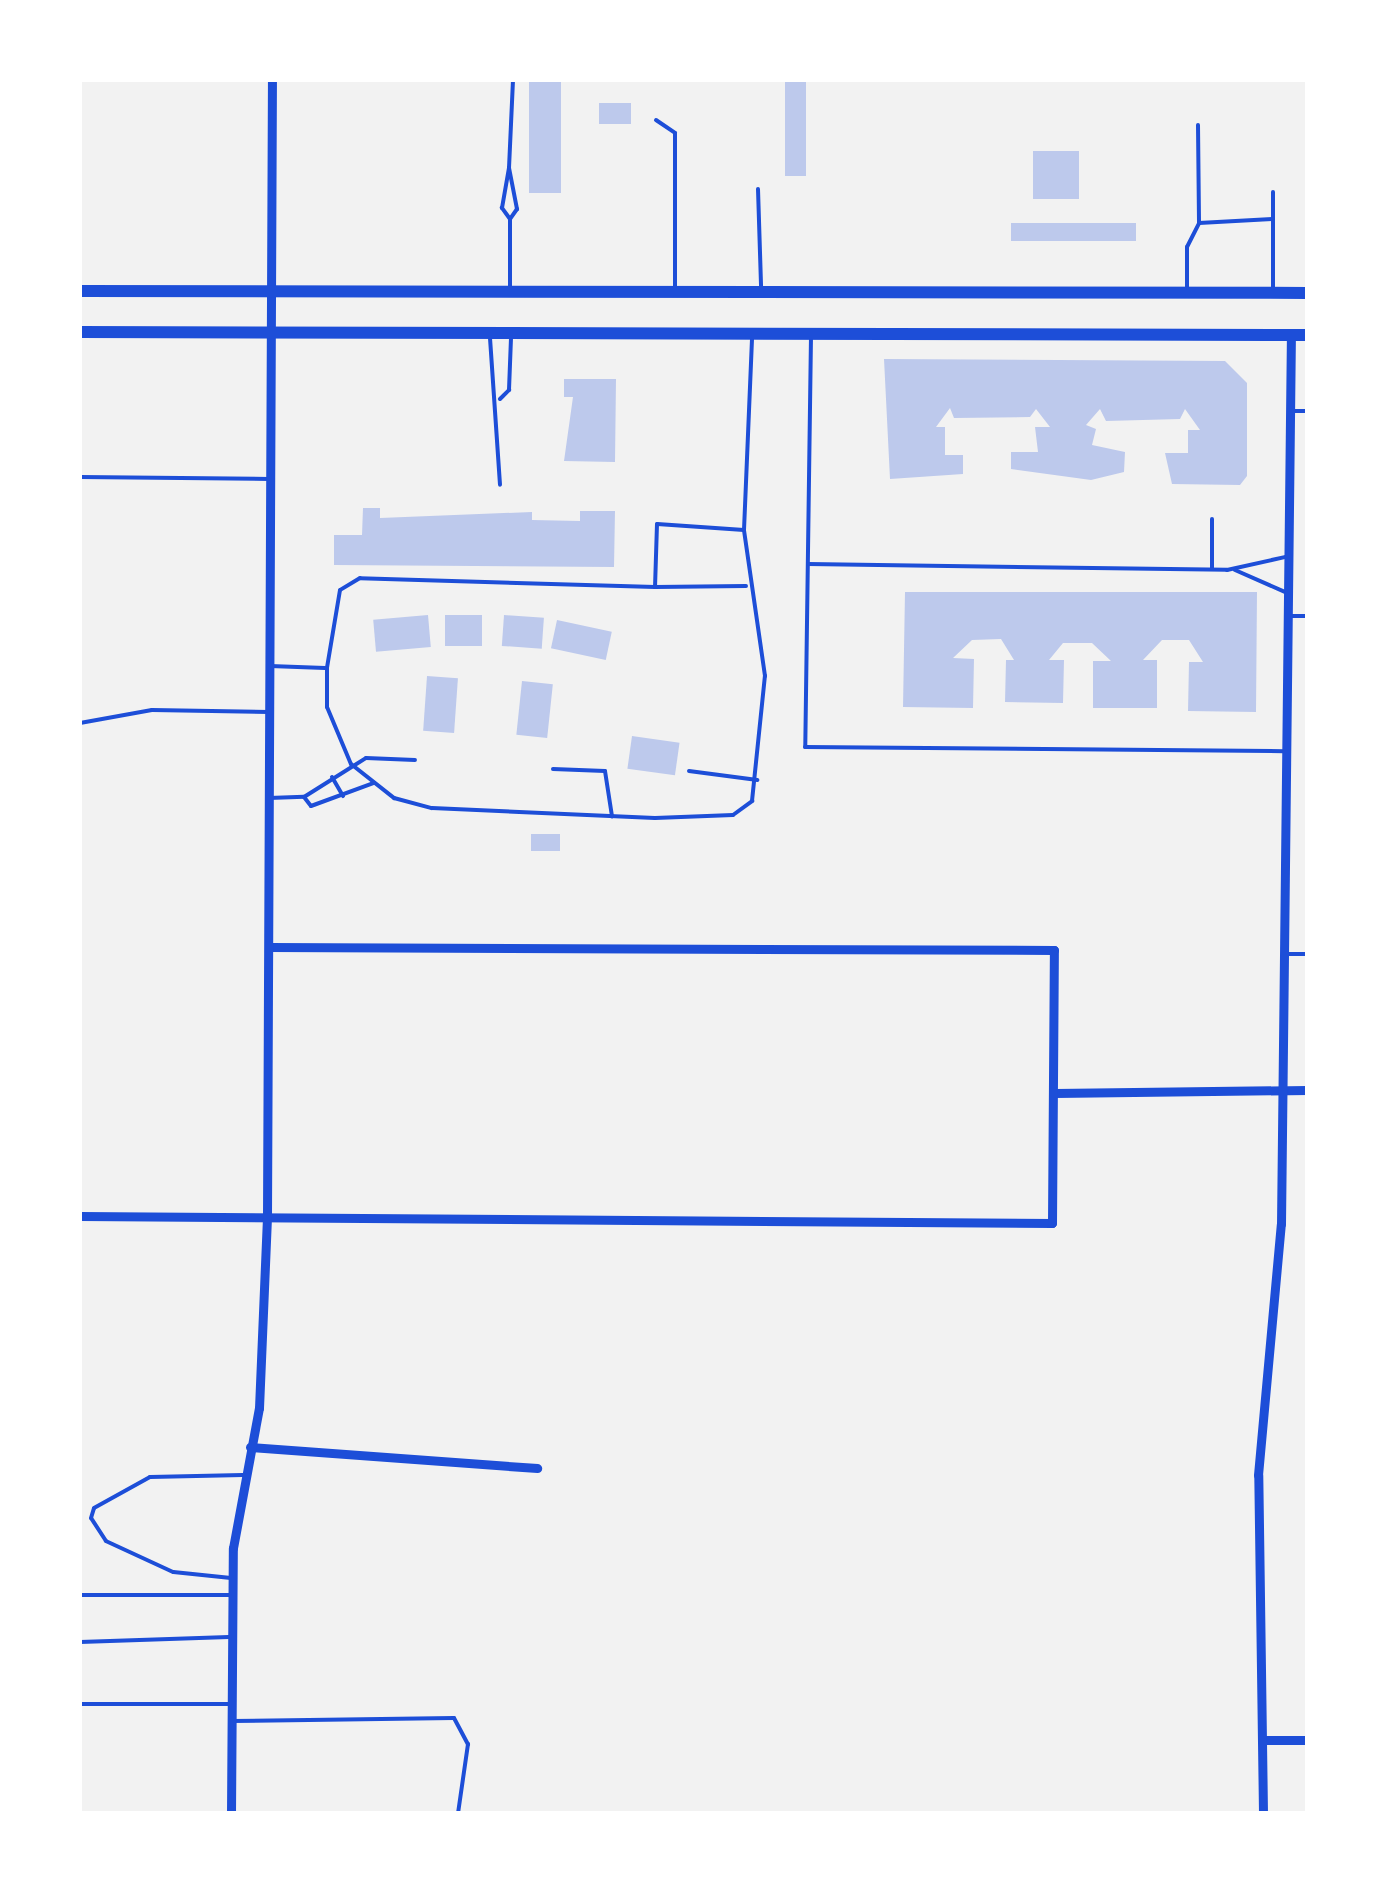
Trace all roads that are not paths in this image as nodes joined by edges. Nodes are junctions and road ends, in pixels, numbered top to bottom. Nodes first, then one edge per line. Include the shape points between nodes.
1 (272, 80) edge
2 (513, 80) edge
3 (656, 120) dead end
4 (1198, 125) dead end
5 (508, 168) junction
6 (758, 189) dead end
7 (1273, 192) dead end
8 (510, 219) junction
9 (1273, 219) junction
10 (1199, 223) junction
11 (761, 291) junction
12 (80, 292) edge
13 (676, 292) junction
14 (1188, 293) junction
15 (1273, 293) junction
16 (271, 294) junction
17 (510, 294) junction
18 (1307, 294) edge
19 (80, 332) edge
20 (271, 332) junction
21 (490, 333) junction
22 (511, 333) junction
23 (752, 334) junction
24 (810, 334) junction
25 (1291, 335) junction
26 (1307, 335) edge
27 (500, 398) junction
28 (1290, 411) junction
29 (1307, 411) edge
30 (80, 478) edge
31 (270, 479) junction
32 (500, 486) dead end
33 (1212, 519) dead end
34 (744, 530) junction
35 (1288, 556) junction
36 (808, 564) junction
37 (1212, 570) junction
38 (1235, 570) junction
39 (748, 586) junction
40 (655, 587) junction
41 (1287, 592) junction
42 (1287, 616) junction
43 (1307, 616) edge
44 (270, 666) junction
45 (327, 668) junction
46 (270, 712) junction
47 (80, 723) edge
48 (1284, 752) junction
49 (415, 760) dead end
50 (351, 764) junction
51 (553, 770) dead end
52 (689, 771) dead end
53 (332, 776) junction
54 (756, 780) junction
55 (374, 783) junction
56 (343, 796) junction
57 (304, 797) junction
58 (269, 798) junction
59 (612, 816) junction
60 (268, 947) junction
61 (1282, 954) junction
62 (1307, 954) edge
63 (1280, 1090) junction
64 (1307, 1090) edge
65 (1055, 1093) junction
66 (80, 1216) edge
67 (267, 1216) junction
68 (250, 1447) junction
69 (537, 1468) dead end
70 (243, 1474) junction
71 (233, 1578) junction
72 (80, 1595) edge
73 (233, 1595) junction
74 (232, 1637) junction
75 (80, 1642) edge
76 (80, 1704) edge
77 (232, 1704) junction
78 (232, 1721) junction
79 (1264, 1740) junction
80 (1307, 1740) edge
81 (231, 1813) edge
82 (458, 1813) edge
83 (1263, 1813) edge

1 - 16 street
2 - 5 lane
3 - 13 lane via 676,133
4 - 10 lane
5 - 8 lane via 502,208
5 - 8 lane via 517,209
6 - 11 lane
7 - 9 lane
8 - 17 lane
9 - 10 lane
9 - 15 lane
10 - 14 lane via 1186,247
11 - 13 main road
11 - 14 main road
12 - 16 main road
13 - 17 main road
14 - 15 main road
15 - 18 main road
16 - 17 main road
16 - 20 street
19 - 20 main road
20 - 21 main road
20 - 31 street
21 - 22 main road
21 - 27 lane
22 - 23 main road
22 - 27 lane via 509,390
23 - 24 main road
23 - 34 lane
24 - 25 main road
24 - 36 lane
25 - 26 main road
25 - 28 street
27 - 32 lane
28 - 29 lane
28 - 35 street
30 - 31 lane
31 - 44 street
33 - 37 lane
34 - 39 lane
34 - 40 lane via 657,524
35 - 38 lane
35 - 41 street
36 - 37 lane
36 - 48 lane via 805,747
37 - 38 lane
38 - 41 lane
39 - 40 lane
39 - 54 lane via 766,676
40 - 45 lane via 360,578 340,590
41 - 42 street
42 - 43 lane
42 - 48 street
44 - 45 lane
44 - 46 street
45 - 50 lane via 328,707
46 - 47 lane via 152,710
46 - 58 street
48 - 61 street
49 - 50 lane
50 - 53 lane
50 - 55 lane
51 - 59 lane via 605,771
52 - 54 lane
53 - 56 lane
53 - 57 lane
54 - 59 lane via 752,801 733,815
55 - 56 lane
55 - 59 lane via 432,808
56 - 57 lane via 311,806
57 - 58 lane
58 - 60 street
60 - 65 street via 1054,950
60 - 67 street
61 - 62 lane
61 - 63 street
63 - 64 street
63 - 65 street
63 - 79 street via 1281,1224 1258,1475
65 - 67 street via 1052,1223
66 - 67 street
67 - 68 street
68 - 69 street
68 - 70 street
70 - 71 street
70 - 71 lane via 150,1477 94,1508 92,1518 106,1541 173,1572
71 - 73 street
72 - 73 lane
73 - 74 street
74 - 75 lane
74 - 77 street
76 - 77 lane
77 - 78 street
78 - 81 street
78 - 82 lane via 454,1718 468,1744
79 - 80 street
79 - 83 street

